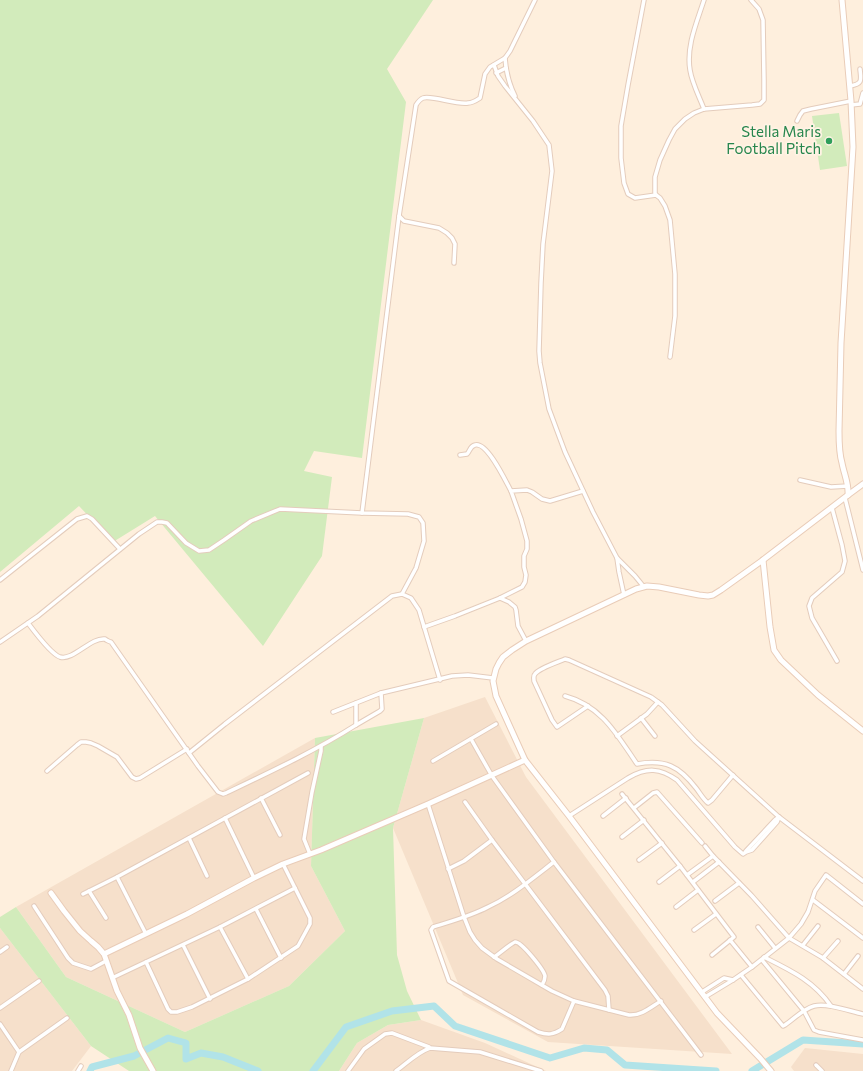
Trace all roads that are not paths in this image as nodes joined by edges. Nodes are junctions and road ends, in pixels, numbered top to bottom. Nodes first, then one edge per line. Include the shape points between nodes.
1 (535, 0) edge
2 (644, 0) edge
3 (704, 0) edge
4 (751, 0) edge
5 (842, 0) edge
6 (505, 58) junction
7 (494, 65) junction
8 (506, 68) junction
9 (860, 69) dead end
10 (496, 73) junction
11 (862, 77) edge
12 (850, 86) junction
13 (863, 93) edge
14 (518, 101) junction
15 (851, 103) junction
16 (704, 109) junction
17 (797, 122) dead end
18 (656, 195) junction
19 (399, 216) junction
20 (454, 263) dead end
21 (670, 357) dead end
22 (460, 455) dead end
23 (800, 480) dead end
24 (863, 484) edge
25 (848, 486) junction
26 (510, 491) junction
27 (583, 491) junction
28 (847, 496) junction
29 (832, 508) junction
30 (362, 513) junction
31 (120, 549) junction
32 (617, 558) junction
33 (764, 560) junction
34 (863, 570) edge
35 (0, 580) edge
36 (644, 587) junction
37 (402, 594) junction
38 (624, 595) junction
39 (500, 598) junction
40 (28, 623) junction
41 (424, 627) junction
42 (526, 641) junction
43 (0, 642) edge
44 (837, 661) dead end
45 (494, 678) junction
46 (440, 680) junction
47 (381, 693) junction
48 (566, 696) dead end
49 (658, 702) junction
50 (356, 703) junction
51 (588, 706) junction
52 (333, 712) dead end
53 (641, 718) junction
54 (356, 724) junction
55 (496, 724) dead end
56 (863, 731) edge
57 (617, 736) junction
58 (655, 736) dead end
59 (471, 739) junction
60 (321, 746) junction
61 (188, 751) junction
62 (525, 760) junction
63 (433, 761) dead end
64 (47, 771) dead end
65 (308, 773) dead end
66 (733, 775) junction
67 (492, 776) junction
68 (622, 794) dead end
69 (261, 798) junction
70 (626, 798) junction
71 (465, 802) dead end
72 (428, 804) junction
73 (634, 808) junction
74 (569, 816) junction
75 (603, 816) dead end
76 (780, 817) junction
77 (225, 818) junction
78 (644, 820) junction
79 (280, 835) dead end
80 (622, 837) dead end
81 (189, 838) junction
82 (492, 840) junction
83 (662, 843) junction
84 (310, 854) junction
85 (713, 856) junction
86 (639, 860) dead end
87 (554, 862) junction
88 (719, 862) junction
89 (283, 864) junction
90 (680, 866) junction
91 (448, 869) junction
92 (687, 875) junction
93 (207, 876) dead end
94 (117, 877) junction
95 (254, 878) junction
96 (863, 881) edge
97 (659, 882) dead end
98 (693, 882) junction
99 (739, 883) junction
100 (525, 884) junction
101 (295, 888) junction
102 (698, 890) junction
103 (90, 891) junction
104 (51, 893) dead end
105 (83, 894) dead end
106 (715, 900) dead end
107 (812, 900) junction
108 (863, 904) edge
109 (34, 906) dead end
110 (676, 907) dead end
111 (256, 909) junction
112 (716, 914) junction
113 (464, 917) junction
114 (106, 918) dead end
115 (220, 926) junction
116 (818, 926) dead end
117 (758, 927) dead end
118 (694, 930) dead end
119 (146, 934) junction
120 (789, 938) junction
121 (863, 938) edge
122 (730, 940) junction
123 (838, 941) dead end
124 (183, 945) junction
125 (803, 945) junction
126 (7, 947) dead end
127 (776, 948) junction
128 (0, 952) edge
129 (104, 954) junction
130 (712, 955) dead end
131 (858, 956) dead end
132 (494, 957) junction
133 (281, 958) junction
134 (763, 958) junction
135 (823, 958) junction
136 (106, 961) junction
137 (146, 962) junction
138 (752, 967) junction
139 (844, 974) junction
140 (741, 975) junction
141 (112, 978) junction
142 (248, 979) junction
143 (733, 980) junction
144 (39, 981) dead end
145 (542, 985) junction
146 (863, 989) edge
147 (702, 992) junction
148 (705, 997) junction
149 (210, 999) junction
150 (574, 1001) junction
151 (661, 1001) junction
152 (831, 1006) junction
153 (0, 1008) edge
154 (609, 1010) junction
155 (804, 1011) junction
156 (863, 1014) edge
157 (67, 1018) dead end
158 (0, 1024) edge
159 (863, 1040) edge
160 (430, 1048) junction
161 (19, 1052) junction
162 (701, 1055) dead end
163 (816, 1065) dead end
164 (82, 1066) dead end
165 (770, 1070) edge
166 (11, 1071) edge
167 (78, 1071) edge
168 (153, 1071) edge
169 (348, 1071) edge
170 (396, 1071) edge
171 (541, 1071) edge
172 (822, 1071) edge

1 - 6 street
2 - 18 street via 621,126 621,158 628,194 635,198
3 - 16 street via 690,44 689,56 690,71
4 - 16 street via 760,9 763,20 764,100 760,104
5 - 12 street
6 - 7 street
6 - 8 street
7 - 10 street
7 - 19 street via 485,74 480,98 476,101 461,103 425,98 418,102
8 - 10 street
8 - 14 street
9 - 11 street
10 - 14 street
11 - 12 street via 859,84
12 - 15 street
13 - 15 street via 860,104
14 - 27 street via 549,145 552,171 543,252 540,363 549,409
15 - 17 street via 803,111
15 - 25 street via 853,147 841,343 839,425 839,446
16 - 18 street via 694,113 675,129 655,177
18 - 21 street via 665,206 670,220 675,274 675,316
19 - 20 street via 404,221 439,228 447,233 455,244
19 - 30 street
22 - 26 street via 467,454 474,445 483,447 499,468
23 - 25 street via 831,487
24 - 28 street
25 - 28 street
26 - 27 street via 527,490 550,501
26 - 39 street via 527,541 524,556 526,575 522,587
27 - 32 street
28 - 29 street
28 - 34 street
29 - 33 street
29 - 44 street via 845,561 842,572 812,598 809,606 812,618
30 - 31 street via 280,509 251,521 209,550 199,551 186,543 167,524 157,522
30 - 37 street via 408,514 419,517 424,523 424,541 416,568
31 - 35 street via 92,519 82,517
31 - 40 street
32 - 36 street
32 - 38 street
33 - 36 street via 713,595
33 - 56 street via 774,650 818,696
36 - 38 street
37 - 41 street via 411,598 419,610
37 - 61 street via 392,596 383,602
38 - 42 street
39 - 41 street
39 - 42 street via 515,607 518,626
40 - 43 street
40 - 61 street via 60,657 67,657 97,640 111,642
41 - 46 street
42 - 45 street via 504,657 496,669
45 - 46 street via 468,675
45 - 62 street via 496,696
46 - 47 street
47 - 50 street
47 - 54 street via 382,709
48 - 51 street
49 - 51 street via 565,659 535,673 534,680 552,720 558,727
49 - 53 street
49 - 66 street via 695,741
50 - 52 street
50 - 54 street
51 - 57 street via 605,720
53 - 57 street
53 - 58 street
54 - 60 street
55 - 59 street
57 - 66 street via 637,764 660,763 680,770 708,803
59 - 63 street
59 - 67 street
60 - 61 street via 223,794 218,792
60 - 84 street via 304,839
61 - 64 street via 136,778 132,777 112,753 91,743 81,742
62 - 67 street
62 - 74 street
65 - 69 street
66 - 76 street
67 - 72 street
67 - 87 street
68 - 70 street
69 - 77 street
69 - 79 street
70 - 73 street
70 - 75 street
71 - 82 street
72 - 84 street
72 - 91 street
73 - 78 street
73 - 85 street via 657,792
74 - 76 street via 637,773 658,770 677,780 734,847 743,854 752,850
74 - 147 street
76 - 96 street
77 - 81 street
77 - 95 street
78 - 80 street
78 - 83 street
81 - 93 street
81 - 94 street
82 - 91 street via 464,861
82 - 100 street
83 - 86 street
83 - 90 street
84 - 89 street
85 - 88 street
85 - 92 street
87 - 100 street
87 - 151 street
88 - 98 street
88 - 99 street
89 - 95 street
89 - 101 street
90 - 92 street
90 - 97 street
91 - 113 street
92 - 98 street
94 - 103 street
94 - 119 street
95 - 119 street
98 - 102 street
99 - 106 street
99 - 120 street
100 - 113 street via 498,902
100 - 154 street via 605,990
101 - 111 street
101 - 133 street via 310,918 310,924 298,946
102 - 110 street
102 - 112 street
103 - 105 street
103 - 114 street
104 - 129 street via 80,932
107 - 108 street via 826,875
107 - 120 street via 801,924
107 - 121 street
109 - 136 street via 73,963 91,969
111 - 115 street
111 - 133 street
112 - 118 street
112 - 122 street via 734,937
113 - 132 street via 470,932 482,948
113 - 150 street via 433,927 431,930 449,981 538,1032 547,1034 562,1029
115 - 124 street
115 - 142 street
116 - 125 street
117 - 127 street
119 - 129 street
120 - 125 street
120 - 127 street
122 - 130 street
122 - 138 street
123 - 135 street
124 - 137 street
124 - 149 street
125 - 135 street
126 - 128 street
127 - 134 street
129 - 136 street
131 - 139 street
132 - 145 street
132 - 145 street via 514,942 518,943 542,968 545,979
133 - 142 street
134 - 138 street
134 - 152 street via 795,972 819,991
134 - 155 street
135 - 139 street
136 - 141 street
137 - 141 street
137 - 149 street via 171,1012
138 - 140 street
139 - 146 street
140 - 143 street
140 - 155 street via 782,1026
141 - 168 street via 140,1048
142 - 149 street
143 - 147 street via 724,978
143 - 148 street
144 - 153 street
145 - 150 street
147 - 148 street
148 - 165 street
150 - 154 street
151 - 154 street via 635,1015
151 - 162 street
152 - 155 street via 814,1006
152 - 156 street
155 - 159 street via 816,1031
157 - 161 street
158 - 161 street
160 - 169 street via 392,1033 385,1034 364,1049
160 - 170 street via 420,1052
160 - 171 street via 480,1052
161 - 166 street
163 - 172 street
164 - 167 street

